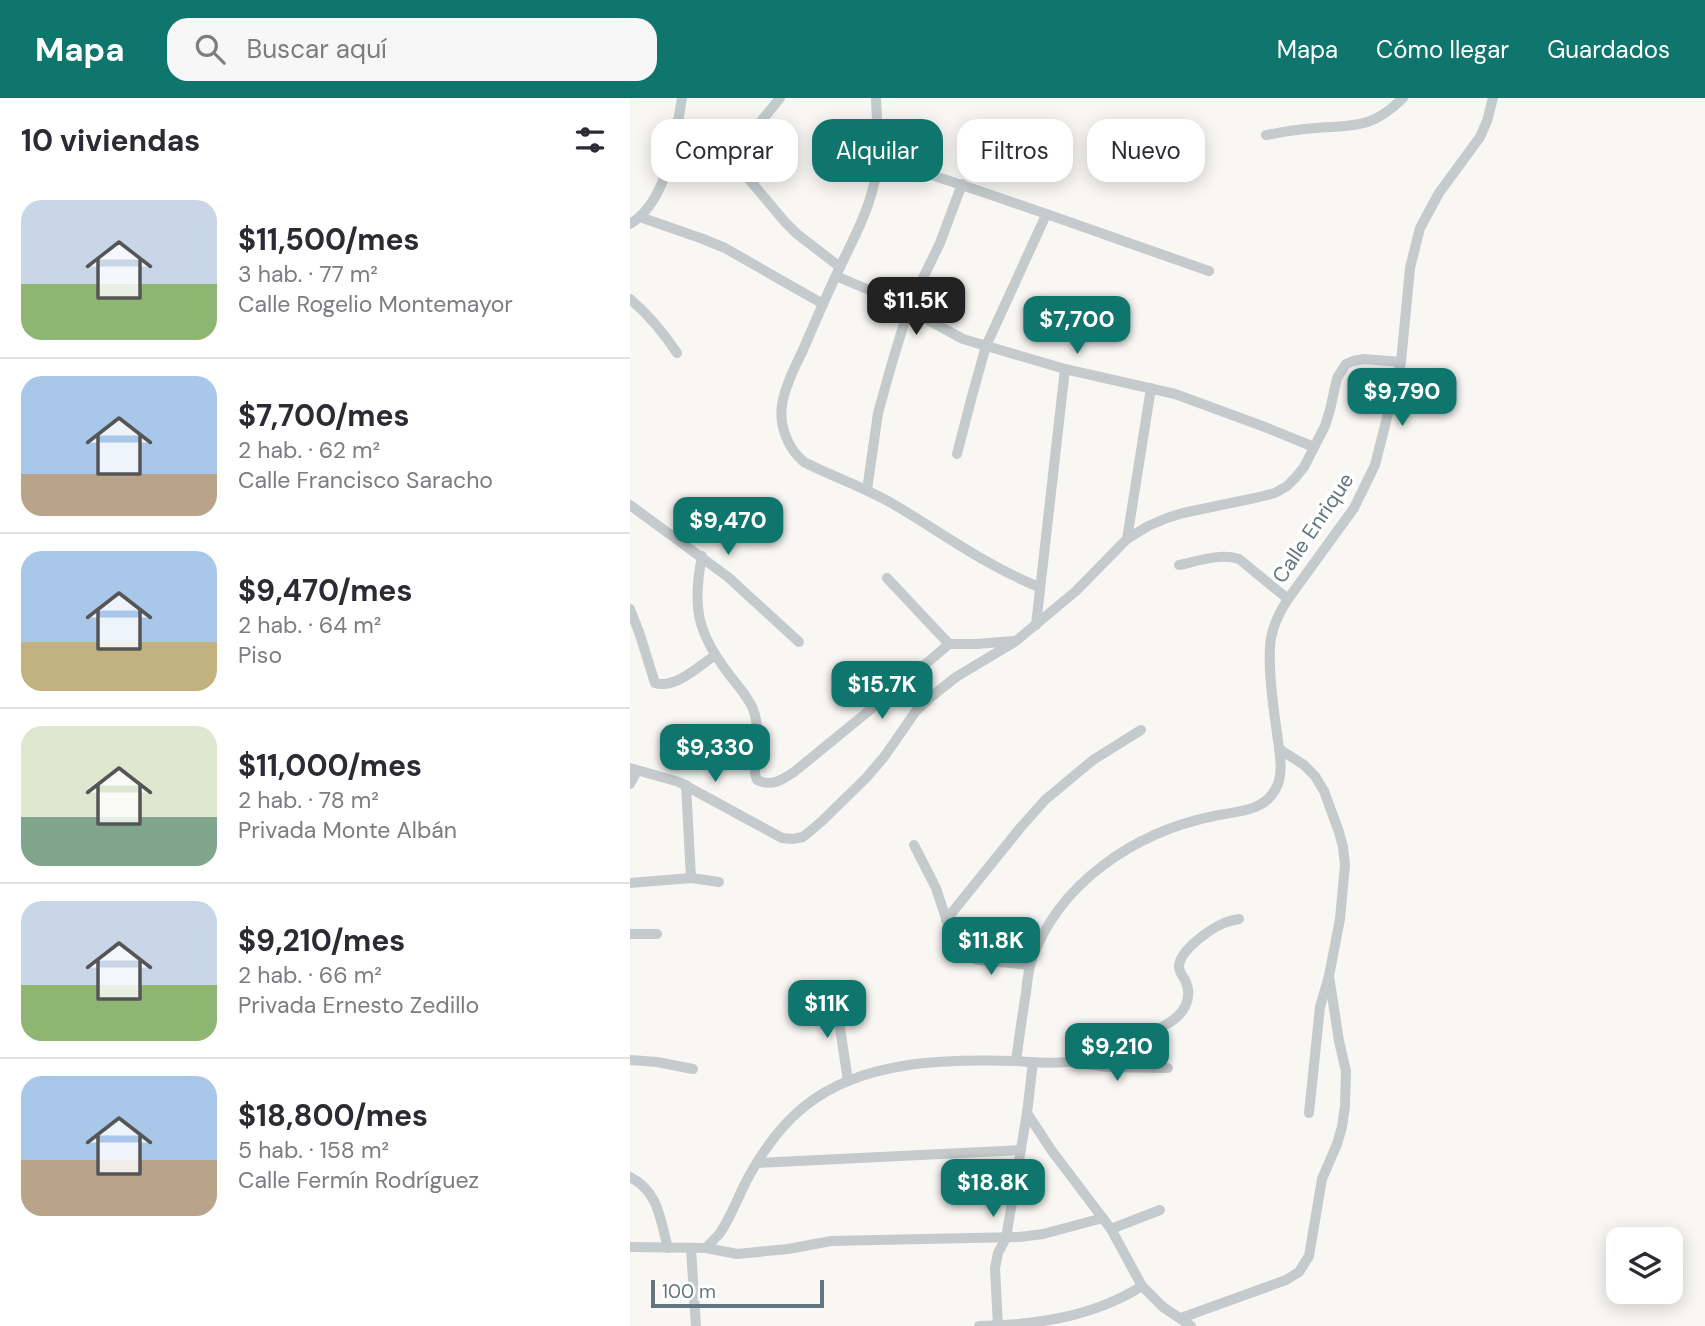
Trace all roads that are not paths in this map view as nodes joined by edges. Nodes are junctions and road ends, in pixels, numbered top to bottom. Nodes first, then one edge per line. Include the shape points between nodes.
1 (682, 98) edge
2 (780, 98) edge
3 (876, 98) edge
4 (1403, 98) edge
5 (1493, 98) edge
6 (678, 119) edge
7 (763, 119) edge
8 (877, 119) edge
9 (1266, 135) dead end
10 (943, 178) edge
11 (662, 182) edge
12 (751, 182) edge
13 (874, 182) edge
14 (962, 184) junction
15 (1046, 215) junction
16 (640, 217) junction
17 (630, 224) edge
18 (838, 271) junction
19 (1209, 271) dead end
20 (630, 299) edge
21 (823, 304) junction
22 (909, 307) junction
23 (986, 346) junction
24 (677, 353) dead end
25 (1401, 362) junction
26 (1065, 369) junction
27 (1151, 388) junction
28 (1314, 447) junction
29 (957, 454) dead end
30 (867, 490) junction
31 (630, 505) edge
32 (1127, 539) junction
33 (702, 556) junction
34 (1179, 565) dead end
35 (887, 578) dead end
36 (1039, 587) junction
37 (1288, 599) junction
38 (630, 609) edge
39 (1035, 625) junction
40 (1016, 641) junction
41 (799, 642) dead end
42 (949, 644) junction
43 (714, 656) junction
44 (1141, 730) dead end
45 (1279, 749) junction
46 (633, 770) edge
47 (630, 783) edge
48 (686, 786) junction
49 (914, 845) dead end
50 (691, 878) junction
51 (719, 882) dead end
52 (630, 883) edge
53 (1239, 919) dead end
54 (946, 920) junction
55 (630, 934) edge
56 (657, 934) dead end
57 (1030, 964) junction
58 (1329, 976) junction
59 (835, 995) dead end
60 (630, 1060) edge
61 (1016, 1061) junction
62 (1033, 1062) junction
63 (1069, 1062) junction
64 (1168, 1068) dead end
65 (693, 1069) dead end
66 (848, 1081) junction
67 (1027, 1113) junction
68 (1309, 1113) dead end
69 (1021, 1150) junction
70 (757, 1163) junction
71 (630, 1177) edge
72 (1160, 1210) dead end
73 (1103, 1218) junction
74 (1111, 1229) junction
75 (1006, 1238) junction
76 (630, 1247) edge
77 (668, 1248) junction
78 (706, 1248) junction
79 (691, 1249) junction
80 (1142, 1286) junction
81 (1181, 1318) junction
82 (696, 1326) edge
83 (979, 1326) edge
84 (998, 1326) edge
85 (1191, 1326) edge

1 - 6 street
2 - 7 street
3 - 8 street
4 - 9 street via 1373,121
5 - 25 street, Calle Enrique via 1480,137 1420,228 1410,268
10 - 14 street
11 - 16 street
12 - 18 street via 785,222
13 - 18 street
14 - 15 street
14 - 22 street
15 - 19 street
15 - 23 street
16 - 17 street
16 - 21 street via 725,248
18 - 21 street
18 - 22 street
20 - 24 street
21 - 30 street via 787,387 782,405 785,432 804,462
22 - 23 street via 940,327
22 - 30 street via 884,386
23 - 26 street
23 - 29 street
25 - 28 street via 1364,359 1346,364
25 - 37 street, Calle Enrique via 1376,465 1340,528
26 - 27 street
26 - 36 street
27 - 28 street
27 - 32 street
28 - 32 street via 1296,477 1275,493 1167,517
30 - 36 street via 996,567
31 - 33 street
32 - 39 street
33 - 41 street
33 - 43 street via 697,613
34 - 37 street via 1234,557
35 - 42 street
36 - 39 street
37 - 45 street, Calle Enrique via 1275,623 1270,649
38 - 43 street via 655,683 670,683
39 - 40 street
40 - 42 street
40 - 48 street via 943,686 916,711 884,757 803,837 782,838
42 - 43 street via 815,755 785,778 770,783 757,780 755,774 757,730 752,706
44 - 54 street via 1093,760 1045,800
45 - 57 street, Calle Enrique via 1277,789 1270,798 1253,808 1158,834 1107,863 1067,899
45 - 58 street via 1315,776 1343,847 1340,919
46 - 47 street
46 - 48 street
48 - 50 street
49 - 54 street
50 - 51 street
50 - 52 street
53 - 63 street via 1207,933 1180,959 1188,988 1182,1014 1156,1030
54 - 57 street via 955,946 969,958
55 - 56 street
57 - 61 street, Calle Enrique
58 - 68 street via 1320,1007
58 - 81 street via 1347,1087 1342,1127 1322,1179 1309,1256 1299,1272 1286,1280
59 - 66 street
60 - 65 street
61 - 62 street
61 - 66 street via 919,1063
62 - 63 street
62 - 67 street
63 - 64 street
66 - 70 street via 808,1103 790,1119
67 - 69 street
67 - 73 street
69 - 70 street
69 - 75 street
70 - 78 street via 720,1233
71 - 77 street via 650,1192
72 - 74 street
73 - 74 street
73 - 75 street via 1043,1234
74 - 80 street
75 - 78 street via 831,1241 737,1254
75 - 84 street via 995,1268
76 - 77 street
77 - 79 street
78 - 79 street
79 - 82 street
80 - 81 street
80 - 84 street via 1093,1310
81 - 85 street
83 - 84 street

